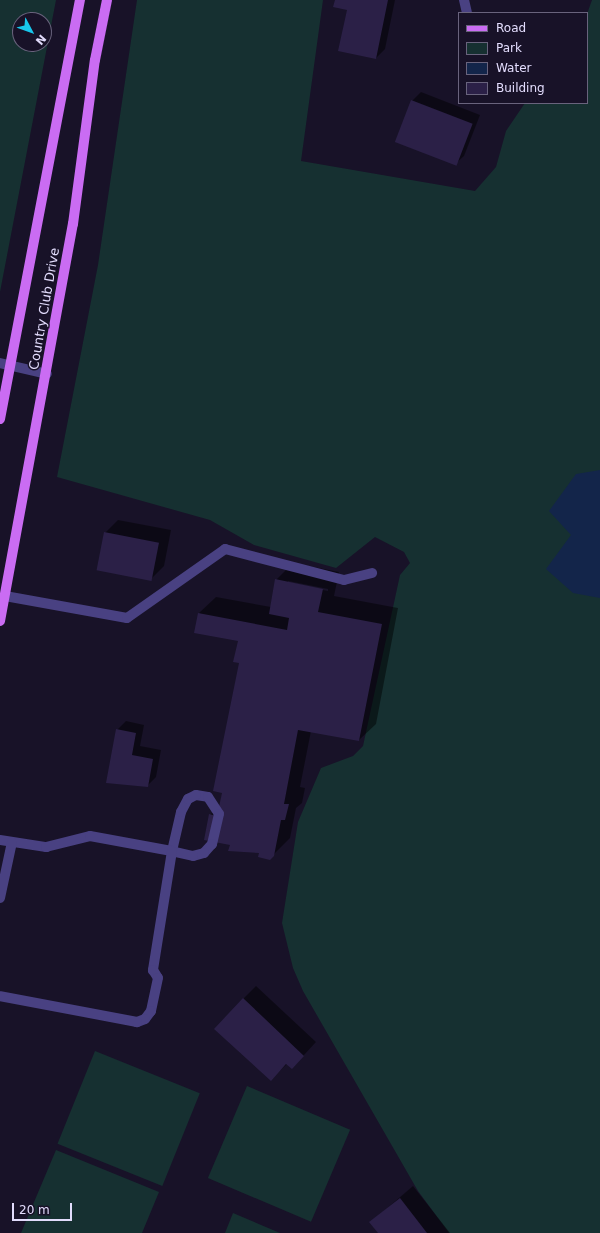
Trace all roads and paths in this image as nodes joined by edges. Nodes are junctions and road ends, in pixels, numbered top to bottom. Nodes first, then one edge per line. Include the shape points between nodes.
1 (80, 0) edge
2 (107, 0) edge
3 (464, 0) edge
4 (467, 12) edge
5 (0, 363) edge
6 (10, 367) junction
7 (47, 374) junction
8 (0, 419) edge
9 (372, 573) dead end
10 (5, 596) junction
11 (0, 621) edge
12 (0, 840) edge
13 (12, 842) junction
14 (172, 851) junction
15 (0, 898) edge
16 (0, 996) edge

1 - 6 main road, Country Club Drive
2 - 7 main road, Country Club Drive
3 - 4 street
5 - 6 street
6 - 7 street
6 - 8 main road, Country Club Drive
7 - 10 main road, Country Club Drive
9 - 10 street via 344,580 225,549 127,618
10 - 11 main road, Country Club Drive
12 - 13 street
13 - 14 street via 46,847 90,836
13 - 15 street
14 - 14 street via 181,812 188,800 196,795 208,797 216,803 219,814 212,844 204,853 193,856
14 - 16 street via 153,970 158,978 151,1011 145,1019 136,1022

